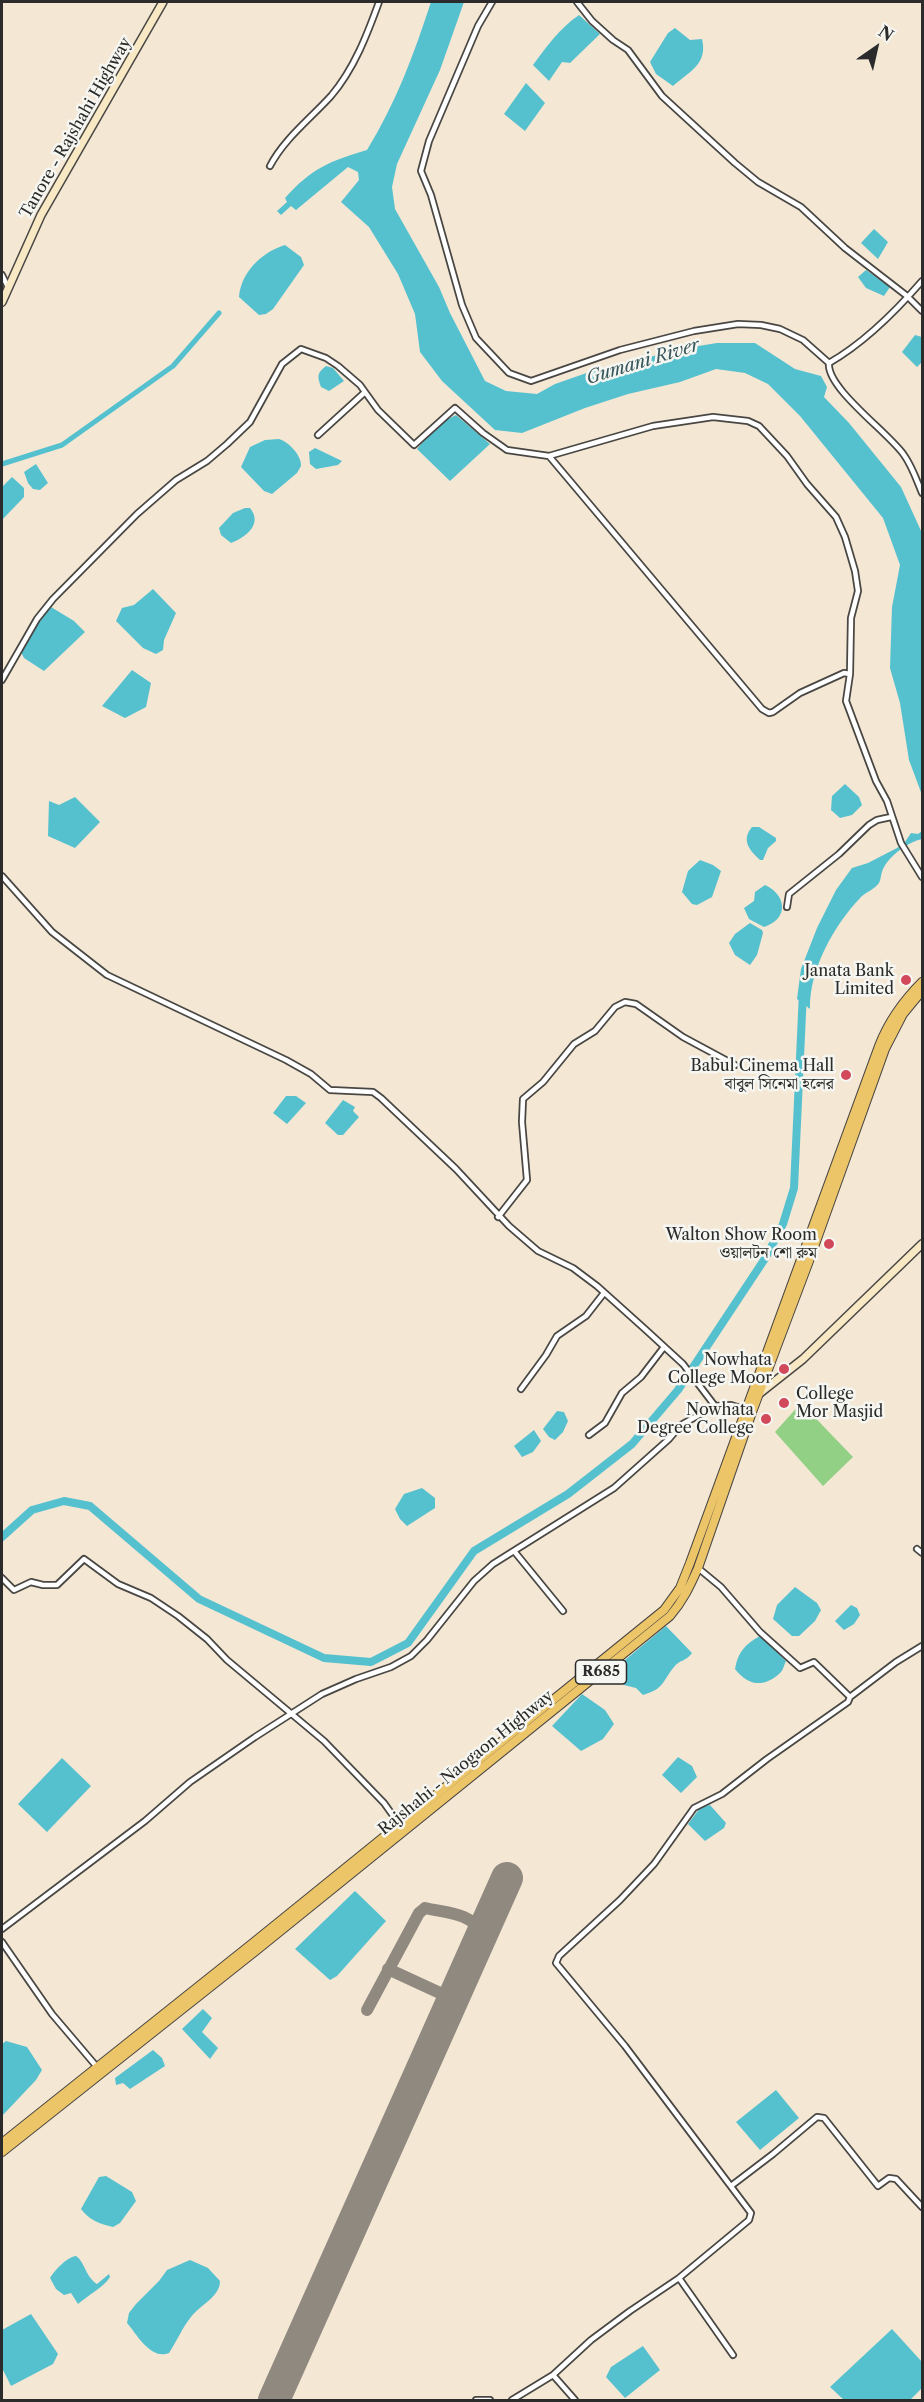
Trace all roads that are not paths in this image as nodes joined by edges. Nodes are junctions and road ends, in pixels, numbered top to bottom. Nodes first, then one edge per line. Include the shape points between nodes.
1 (163, 2) edge
2 (379, 2) edge
3 (492, 2) edge
4 (577, 2) edge
5 (270, 166) dead end
6 (2, 275) edge
7 (922, 280) edge
8 (8, 287) junction
9 (907, 296) junction
10 (2, 302) edge
11 (922, 312) edge
12 (829, 363) junction
13 (364, 393) junction
14 (318, 435) dead end
15 (549, 456) junction
16 (922, 493) edge
17 (850, 674) junction
18 (2, 680) edge
19 (891, 818) junction
20 (2, 876) edge
21 (922, 877) edge
22 (787, 907) dead end
23 (922, 982) edge
24 (922, 991) edge
25 (735, 1065) dead end
26 (498, 1217) junction
27 (922, 1244) edge
28 (604, 1293) junction
29 (774, 1345) junction
30 (664, 1347) junction
31 (521, 1389) dead end
32 (760, 1393) junction
33 (715, 1406) junction
34 (747, 1410) junction
35 (589, 1435) dead end
36 (715, 1510) junction
37 (514, 1551) junction
38 (698, 1568) junction
39 (2, 1578) edge
40 (563, 1611) dead end
41 (922, 1646) edge
42 (850, 1698) junction
43 (292, 1714) junction
44 (414, 1817) junction
45 (399, 1824) junction
46 (2, 1929) edge
47 (2, 1942) edge
48 (97, 2067) junction
49 (2, 2143) edge
50 (2, 2152) edge
51 (731, 2186) junction
52 (922, 2207) edge
53 (679, 2278) junction
54 (733, 2355) dead end
55 (553, 2375) junction
56 (476, 2400) edge
57 (490, 2400) edge
58 (513, 2400) edge
59 (576, 2400) edge

1 - 8 main road, Tanore - Rajshahi Highway via 40,214
2 - 5 street via 351,67 332,94 278,151
3 - 12 street via 429,141 421,171 462,305 484,347 509,373 531,381 587,360 670,337 716,327 760,325 803,340
4 - 9 street via 592,21 628,50 662,96 735,163 758,182 801,207 845,248
6 - 8 street
7 - 9 street
8 - 10 main road, Tanore - Rajshahi Highway
9 - 11 street
9 - 12 street via 890,315
12 - 16 street via 831,375 849,399 905,456
13 - 14 street
13 - 15 street via 414,445 455,408 507,450
13 - 18 street via 338,366 301,349 282,364 250,422 138,514 53,599
15 - 17 street via 762,709 773,712 800,693 844,673
15 - 17 street via 632,431 689,420 729,418 759,426 836,517 846,537 858,591 851,618
17 - 19 street via 846,701
19 - 21 street
19 - 22 street via 869,825 800,884 789,894
20 - 26 street via 52,932 107,975 286,1060 330,1090 373,1092 456,1169
23 - 29 main road, Rajshahi - Naogaon Highway / R685 via 887,1026
24 - 29 main road, Rajshahi - Naogaon Highway / R685 via 889,1039
25 - 26 street via 683,1037 636,1004 625,1002 615,1008 595,1031 574,1044 543,1082 523,1099 527,1180
26 - 28 street via 538,1251 573,1268
27 - 32 main road via 803,1359
28 - 30 street
28 - 31 street via 586,1316 557,1336
29 - 32 main road, Rajshahi - Naogaon Highway / R685
29 - 34 main road, Rajshahi - Naogaon Highway / R685
30 - 33 street
30 - 35 street via 641,1377 622,1393 605,1423
32 - 36 main road, Rajshahi - Naogaon Highway / R685
33 - 34 street
33 - 37 street via 681,1425 614,1488
34 - 36 main road, Rajshahi - Naogaon Highway / R685
36 - 38 main road, Rajshahi - Naogaon Highway / R685
36 - 44 main road, Rajshahi - Naogaon Highway / R685 via 683,1581 664,1610
37 - 40 street
37 - 43 street via 474,1581 411,1656 322,1694
38 - 42 street via 800,1668 814,1662
38 - 44 main road, Rajshahi - Naogaon Highway / R685 via 688,1593 670,1616
39 - 43 street via 14,1590 31,1581 57,1585 84,1559 118,1584 151,1598 178,1616
41 - 42 street
42 - 51 street via 722,1794 694,1808 654,1864 556,1963 625,2046
43 - 45 street via 350,1767
43 - 46 street via 215,1763
44 - 45 main road, Rajshahi - Naogaon Highway / R685
44 - 50 main road, Rajshahi - Naogaon Highway / R685
45 - 48 main road, Rajshahi - Naogaon Highway / R685
47 - 48 street via 51,2014
48 - 49 main road, Rajshahi - Naogaon Highway / R685
51 - 52 street via 817,2116 824,2118 878,2186 889,2178 896,2179
51 - 53 street via 751,2214 749,2220
53 - 54 street
53 - 55 street via 591,2340
55 - 58 street
55 - 59 street
56 - 57 street

